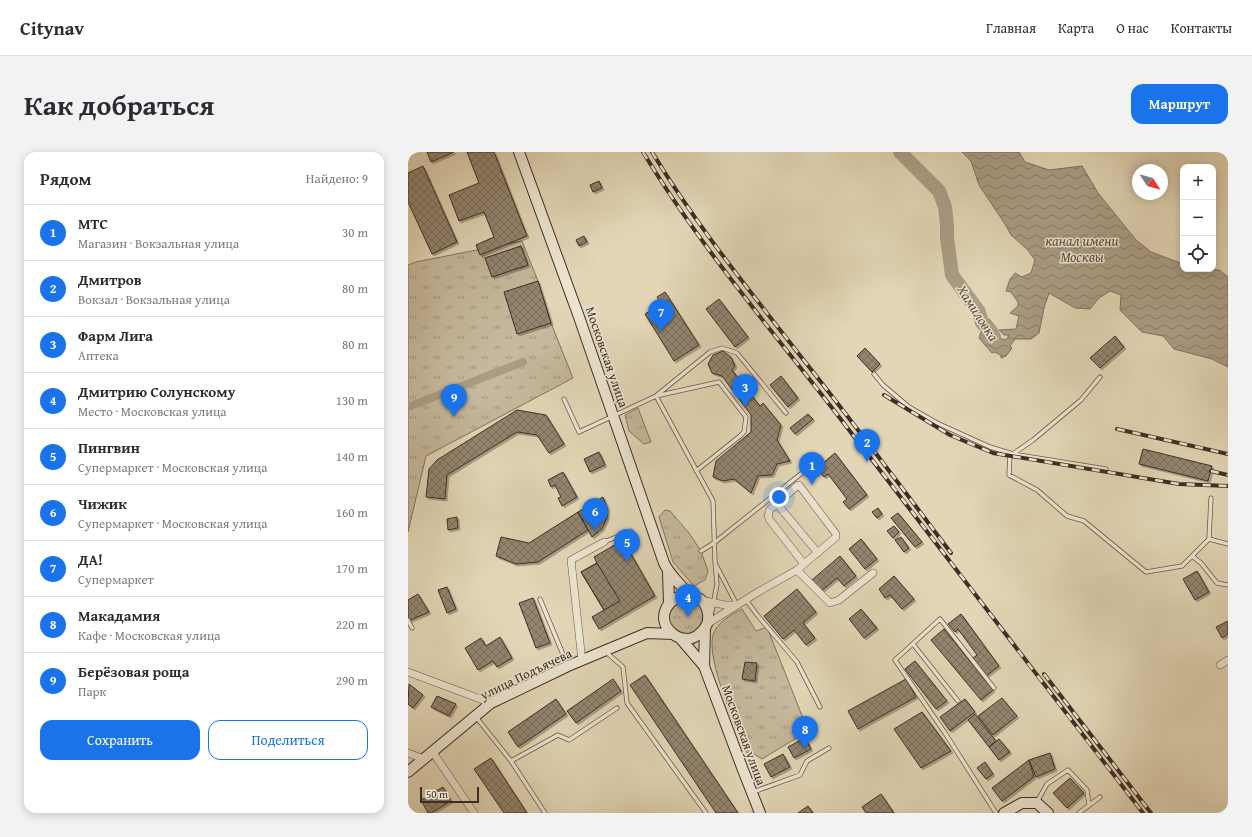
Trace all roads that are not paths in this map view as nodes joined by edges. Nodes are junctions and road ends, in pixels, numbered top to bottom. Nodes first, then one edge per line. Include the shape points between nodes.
1 (519, 152) edge
2 (874, 374) dead end
3 (1100, 377) dead end
4 (656, 396) junction
5 (564, 399) dead end
6 (786, 413) dead end
7 (614, 416) junction
8 (1013, 454) junction
9 (812, 465) dead end
10 (1106, 469) dead end
11 (696, 471) junction
12 (1211, 498) dead end
13 (777, 504) junction
14 (631, 531) dead end
15 (1209, 540) junction
16 (604, 542) joint
17 (714, 543) junction
18 (1228, 544) edge
19 (701, 550) dead end
20 (818, 553) junction
21 (1192, 556) junction
22 (715, 562) junction
23 (804, 564) junction
24 (797, 570) junction
25 (668, 571) junction
26 (873, 574) dead end
27 (1228, 585) edge
28 (696, 598) junction
29 (540, 599) dead end
30 (746, 600) junction
31 (669, 603) junction
32 (714, 603) junction
33 (737, 605) junction
34 (665, 612) junction
35 (408, 620) edge
36 (706, 626) junction
37 (412, 628) dead end
38 (649, 632) junction
39 (676, 636) junction
40 (913, 644) junction
41 (605, 651) junction
42 (1228, 660) edge
43 (582, 661) junction
44 (1220, 665) dead end
45 (568, 666) junction
46 (704, 666) junction
47 (408, 672) edge
48 (994, 688) dead end
49 (958, 701) dead end
50 (491, 703) junction
51 (820, 707) dead end
52 (617, 708) dead end
53 (476, 716) junction
54 (829, 748) dead end
55 (432, 751) junction
56 (408, 753) edge
57 (424, 759) junction
58 (511, 761) junction
59 (408, 772) edge
60 (752, 793) junction
61 (1100, 797) dead end
62 (1037, 803) junction
63 (1089, 805) junction
64 (474, 813) edge
65 (545, 813) edge
66 (706, 813) edge
67 (760, 813) edge
68 (996, 813) edge
69 (1004, 813) edge
70 (1048, 813) edge
71 (1079, 813) edge

1 - 7 main road, Московская улица
2 - 8 lane via 909,407 990,447
3 - 8 lane via 1081,400
4 - 6 lane via 710,352 722,348 737,353
4 - 7 lane
4 - 11 lane
4 - 11 lane via 719,382 746,417 744,432
5 - 7 lane via 579,432
7 - 25 main road, Московская улица
8 - 10 lane
8 - 21 lane via 1010,456 1008,475 1037,490 1067,516 1084,521 1146,572 1182,566
9 - 17 lane
11 - 17 lane via 713,501
12 - 15 lane
13 - 20 street
13 - 20 street via 800,485 837,536
13 - 23 street via 770,509 768,519
14 - 16 lane
15 - 18 lane
15 - 21 lane
16 - 43 street via 570,560
17 - 19 lane
17 - 22 lane
20 - 23 street
21 - 27 lane via 1217,583
22 - 32 lane via 717,584
22 - 33 lane
23 - 24 street
24 - 26 street via 830,603 839,600
24 - 30 street
25 - 28 main road, Московская улица
25 - 31 main road, Московская улица
28 - 31 main road via 680,596
28 - 32 street
28 - 36 main road, Московская улица via 707,610
29 - 45 lane
30 - 33 street
30 - 51 lane via 796,662
31 - 34 main road, Московская улица
32 - 33 street
32 - 36 lane
33 - 36 street
34 - 38 main road, улица Подъячева
34 - 39 main road, Московская улица via 665,624
35 - 37 lane
36 - 39 main road via 692,638
36 - 46 main road, Московская улица
38 - 39 main road, улица Подъячева
38 - 41 main road, улица Подъячева
39 - 46 main road, Московская улица
40 - 48 lane via 940,619
40 - 49 lane
40 - 68 lane via 895,660
41 - 43 main road, улица Подъячева
41 - 66 lane via 622,667 626,703
42 - 44 street
43 - 45 main road, улица Подъячева
45 - 50 main road, улица Подъячева
46 - 60 main road, Московская улица
47 - 50 street
50 - 53 main road, улица Подъячева
52 - 58 lane via 569,740 558,735
53 - 55 main road, улица Подъячева
53 - 58 lane
54 - 60 lane via 807,761 800,774
55 - 57 main road, улица Подъячева
55 - 64 street
56 - 57 street
57 - 59 main road, улица Подъячева
58 - 65 lane
60 - 67 main road, Московская улица
61 - 63 lane
62 - 63 lane via 1047,784 1068,770 1087,790
62 - 69 main road via 1022,803
62 - 70 main road
63 - 71 lane

